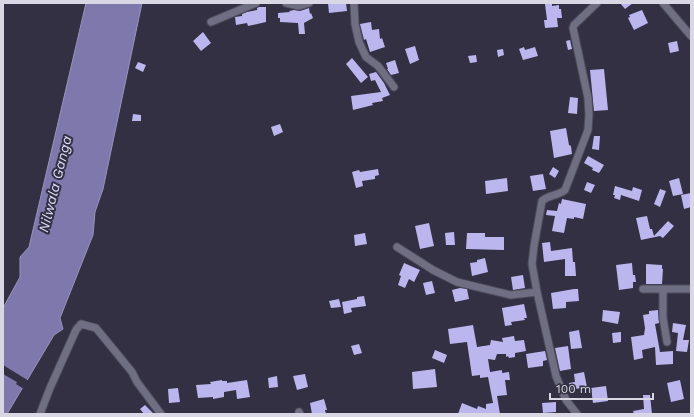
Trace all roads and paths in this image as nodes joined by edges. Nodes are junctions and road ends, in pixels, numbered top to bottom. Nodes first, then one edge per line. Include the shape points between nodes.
1 (256, 3) edge
2 (286, 3) edge
3 (309, 3) edge
4 (354, 3) edge
5 (597, 3) edge
6 (663, 3) edge
7 (211, 22) dead end
8 (691, 36) edge
9 (394, 87) dead end
10 (398, 247) dead end
11 (663, 289) junction
12 (691, 289) edge
13 (643, 290) dead end
14 (537, 292) junction
15 (667, 342) dead end
16 (40, 414) edge
17 (161, 414) edge
18 (577, 414) edge

1 - 7 street
2 - 3 street via 299,6
4 - 9 street via 358,42 366,57 378,66
5 - 14 street via 573,28 588,98 588,130 565,190 558,195 547,196 542,201 532,264
6 - 8 street
10 - 14 street via 457,282 511,295
11 - 12 street
11 - 13 street
11 - 15 street via 663,318
14 - 18 street via 556,376 566,400
16 - 17 street via 69,344 81,324 96,328 132,372

